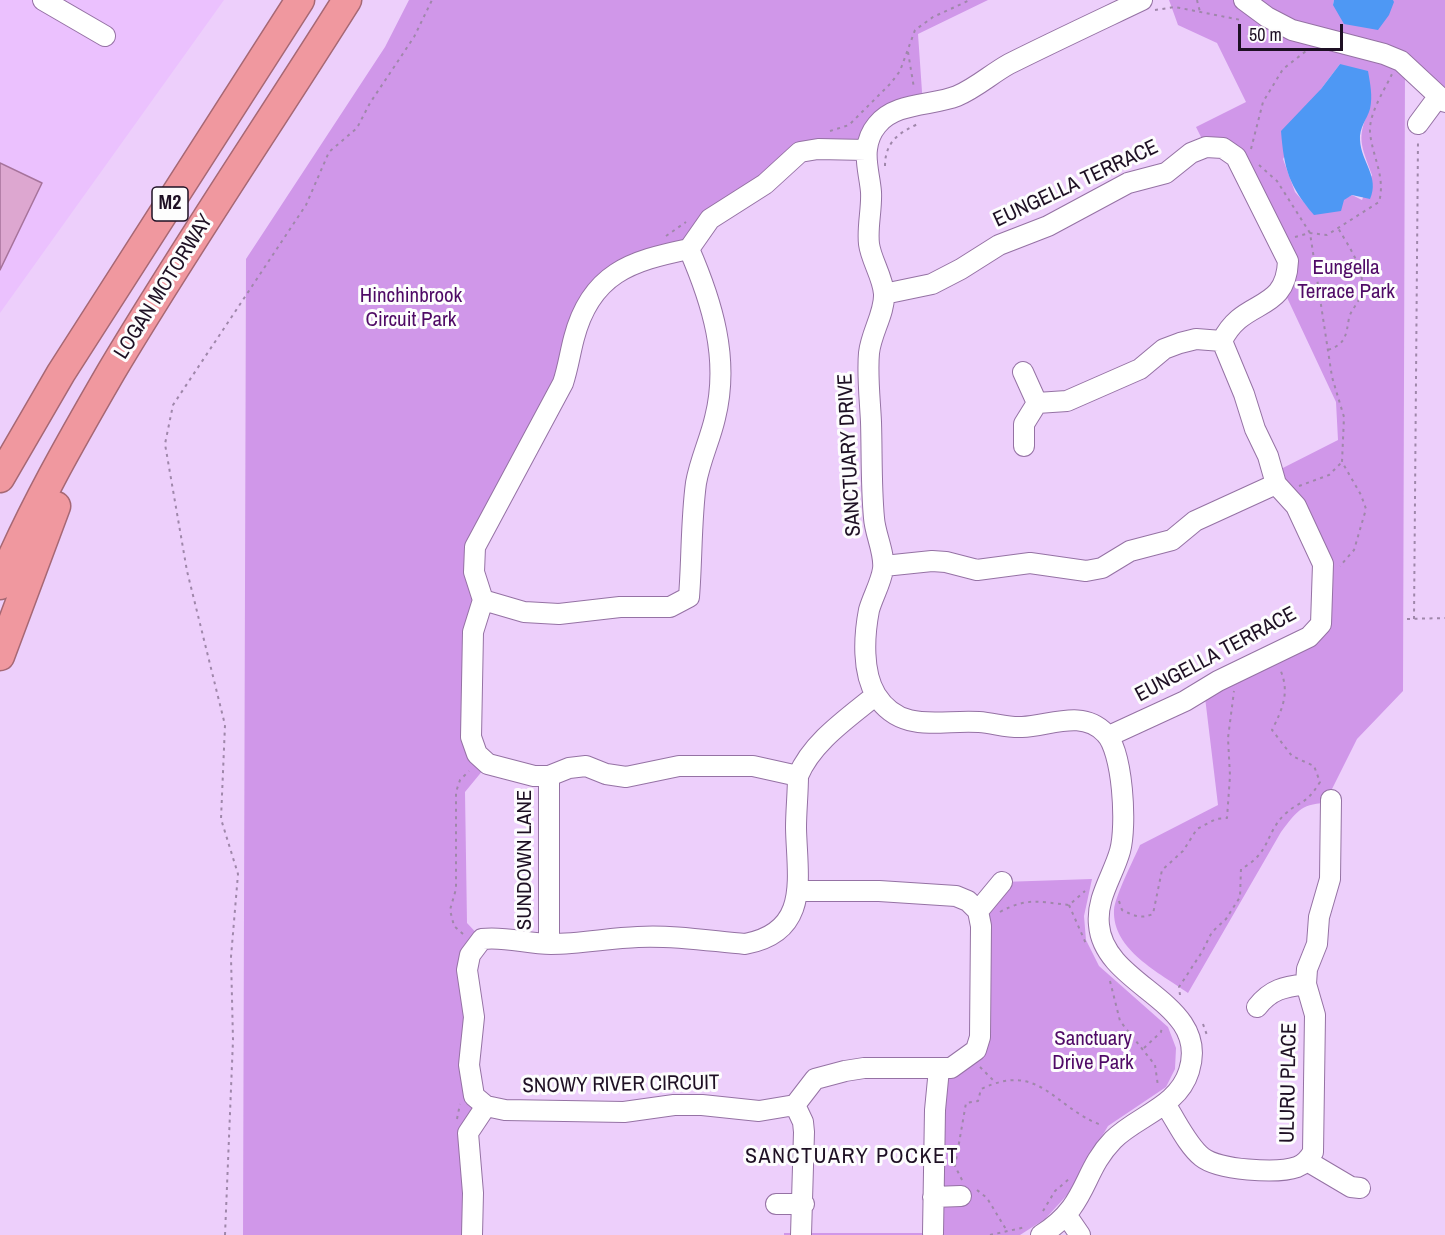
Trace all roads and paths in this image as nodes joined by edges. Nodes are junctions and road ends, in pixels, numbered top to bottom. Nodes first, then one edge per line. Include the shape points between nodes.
1 (43, 0) edge
2 (300, 0) edge
3 (347, 0) edge
4 (432, 0) edge
5 (970, 0) edge
6 (1197, 0) edge
7 (1244, 0) edge
8 (1146, 7) edge
9 (1200, 12) junction
10 (1242, 20) dead end
11 (105, 36) dead end
12 (1296, 47) dead end
13 (1321, 47) junction
14 (1306, 51) junction
15 (1393, 58) junction
16 (1441, 100) edge
17 (930, 120) dead end
18 (1418, 124) joint
19 (829, 132) dead end
20 (866, 150) junction
21 (1253, 154) dead end
22 (1255, 161) dead end
23 (885, 167) dead end
24 (690, 219) dead end
25 (1338, 228) junction
26 (1310, 233) junction
27 (658, 239) dead end
28 (1279, 242) junction
29 (689, 249) junction
30 (884, 294) junction
31 (1222, 341) junction
32 (1328, 350) junction
33 (1023, 372) dead end
34 (60, 373) junction
35 (1037, 403) junction
36 (80, 425) junction
37 (1024, 446) dead end
38 (0, 449) edge
39 (1342, 462) junction
40 (0, 478) edge
41 (1282, 490) junction
42 (884, 566) junction
43 (1337, 570) dead end
44 (0, 585) edge
45 (483, 600) junction
46 (1445, 618) edge
47 (1407, 619) dead end
48 (1414, 619) junction
49 (0, 656) edge
50 (1278, 663) dead end
51 (1237, 686) dead end
52 (876, 695) junction
53 (1109, 736) junction
54 (472, 767) dead end
55 (549, 776) junction
56 (798, 776) junction
57 (1331, 800) dead end
58 (1002, 882) dead end
59 (1097, 886) junction
60 (799, 891) junction
61 (979, 918) junction
62 (463, 942) dead end
63 (549, 944) junction
64 (1306, 984) junction
65 (1172, 988) dead end
66 (1177, 1002) junction
67 (1257, 1007) dead end
68 (1119, 1021) dead end
69 (1144, 1048) junction
70 (970, 1056) junction
71 (939, 1069) junction
72 (995, 1083) junction
73 (462, 1096) dead end
74 (1161, 1097) junction
75 (795, 1105) junction
76 (486, 1106) junction
77 (1107, 1123) dead end
78 (457, 1128) dead end
79 (1307, 1161) junction
80 (1075, 1173) dead end
81 (1360, 1188) dead end
82 (968, 1189) junction
83 (933, 1197) junction
84 (776, 1204) dead end
85 (804, 1204) junction
86 (1067, 1216) junction
87 (1038, 1225) edge
88 (1007, 1231) junction
89 (933, 1233) dead end
90 (225, 1235) edge
91 (472, 1235) edge
92 (801, 1235) edge
93 (990, 1235) edge
94 (1080, 1235) edge

1 - 11 street
2 - 34 highway, LOGAN MOTORWAY / M2
3 - 36 highway, LOGAN MOTORWAY / M2 via 136,330
4 - 90 path via 414,37 357,128 329,152 306,205 173,405 165,444 187,571 225,725 220,819 238,874 231,957 233,1040
5 - 19 path via 915,30 900,71 891,83 849,125
6 - 9 path
7 - 13 street
8 - 9 path
8 - 20 street via 1003,67 953,98 898,110 882,119
9 - 10 path
12 - 14 path
13 - 14 path
13 - 15 street
14 - 21 path via 1282,69 1263,102 1251,147
15 - 16 street
15 - 25 path via 1370,130 1382,191 1379,202
16 - 18 street
17 - 23 path via 898,134 889,144
18 - 48 path
20 - 29 street via 800,152 758,189 710,219
20 - 30 street via 872,195 869,245
22 - 26 path via 1277,181
24 - 27 path
25 - 26 path via 1327,235
25 - 32 path via 1357,262 1360,296 1350,314 1346,339
26 - 28 path
26 - 32 path
28 - 30 street, EUNGELLA TERRACE via 1236,157 1223,148 1206,147 1191,153 1166,173 1128,183 1048,226 999,245 932,284
28 - 31 street, EUNGELLA TERRACE via 1288,261 1288,279 1283,289 1243,314
29 - 45 street via 644,259 621,269 603,284 585,312 563,383 475,547 474,572
29 - 45 street via 708,294 719,358 718,402 696,486 689,597 670,607 620,607 559,614 524,612
30 - 42 street, SANCTUARY DRIVE via 869,351 874,521
31 - 35 street via 1196,339 1180,343 1164,349 1140,369 1067,401
31 - 41 street, EUNGELLA TERRACE
32 - 39 path via 1344,417
33 - 35 street
34 - 38 highway via 36,390
34 - 40 highway, LOGAN MOTORWAY / M2
35 - 37 street via 1024,424
36 - 44 highway, LOGAN MOTORWAY / M2
36 - 49 highway via 79,453 29,572
39 - 41 path via 1329,475
39 - 43 path via 1366,509 1354,550
41 - 42 street via 1195,521 1172,540 1130,551 1102,568 1086,571 1030,563 977,570 946,561
41 - 53 street, EUNGELLA TERRACE via 1296,506 1323,564 1321,624 1309,637
42 - 52 street via 869,610 865,644 867,668
45 - 55 street via 472,632 471,737 477,754 488,764
46 - 48 path
47 - 48 path
50 - 66 path via 1286,695 1272,730 1292,756 1314,766 1320,782 1309,800 1285,814 1265,850 1241,869 1240,897 1212,932 1179,987
51 - 59 path via 1232,697 1228,738 1227,818 1197,829 1183,851 1162,870 1153,914 1145,917 1122,910 1120,892
52 - 53 street via 891,711 911,722 981,722 1014,728 1073,719 1095,725
52 - 56 street via 811,754
53 - 59 street via 1117,759 1124,825 1120,850
54 - 62 path via 460,780 456,792 456,889 450,910 454,926 466,935
55 - 56 street via 586,766 626,777 679,766 753,766
55 - 63 street, SUNDOWN LANE
56 - 60 street
57 - 64 street, ULURU PLACE via 1329,886
58 - 61 street
59 - 61 path via 1069,904 1034,900
59 - 66 street via 1099,928 1106,948 1120,966
60 - 61 street via 956,896 968,901
60 - 63 street via 793,911 779,930 761,941 745,944 638,937
61 - 70 street via 980,1036
63 - 76 street via 482,939 470,955 467,969 474,1034 469,1065 474,1095
64 - 67 street via 1268,993
64 - 79 street, ULURU PLACE via 1315,1015 1314,1138 1313,1152
65 - 66 path
66 - 69 path via 1161,1032
66 - 74 street via 1192,1051 1190,1071 1181,1090
68 - 69 path
69 - 74 path via 1155,1065
70 - 71 street via 951,1068
70 - 72 path
71 - 75 street via 845,1071 815,1079
71 - 83 street
72 - 77 path via 1010,1079 1040,1085 1082,1118 1101,1125
72 - 82 path via 981,1089 978,1101 966,1103 956,1166
73 - 78 path
74 - 79 street, ULURU PLACE via 1200,1155 1212,1164 1287,1170
74 - 86 street via 1104,1150
75 - 76 street, SNOWY RIVER CIRCUIT via 759,1111 702,1105 624,1112 506,1110
75 - 85 street via 804,1132
76 - 91 street via 468,1133
79 - 81 street via 1351,1187
80 - 87 path via 1054,1191
82 - 83 street
82 - 88 path via 987,1198
83 - 89 street
84 - 85 street
85 - 92 street
86 - 87 street
86 - 94 street
87 - 88 path
88 - 93 path

